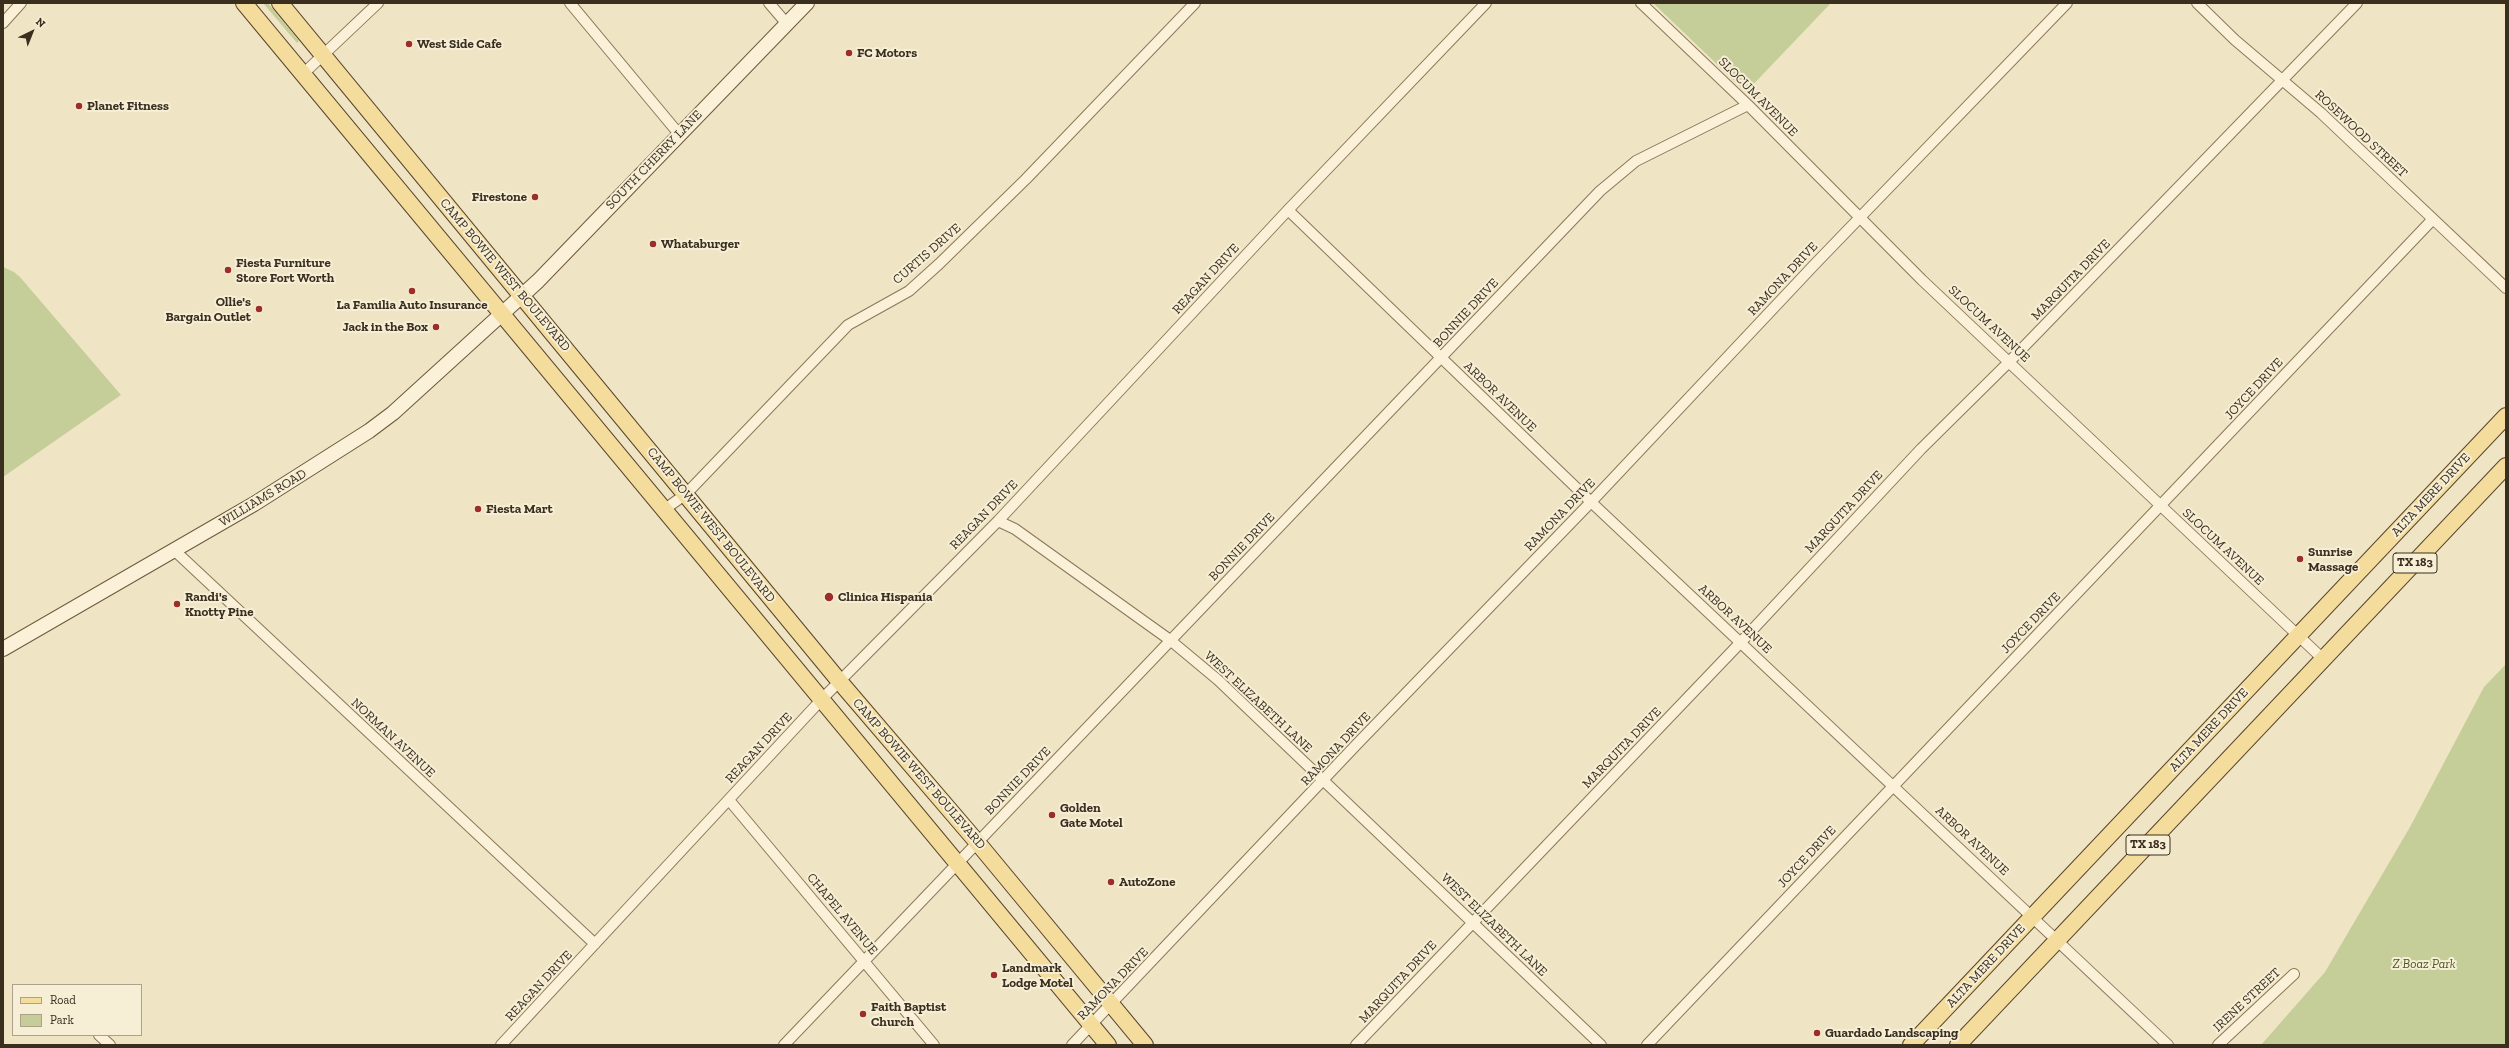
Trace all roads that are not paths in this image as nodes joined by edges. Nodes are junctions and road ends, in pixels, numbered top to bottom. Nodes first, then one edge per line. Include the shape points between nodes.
1 (22, 3) edge
2 (244, 3) edge
3 (280, 3) edge
4 (378, 3) edge
5 (570, 3) edge
6 (769, 3) edge
7 (807, 3) edge
8 (1195, 3) edge
9 (1486, 3) edge
10 (1641, 3) edge
11 (2067, 3) edge
12 (2197, 3) edge
13 (2357, 3) edge
14 (3, 23) edge
15 (787, 24) junction
16 (324, 56) junction
17 (303, 74) junction
18 (2282, 80) junction
19 (1748, 105) junction
20 (679, 134) junction
21 (1288, 210) junction
22 (1859, 218) junction
23 (2433, 219) junction
24 (2506, 288) edge
25 (522, 296) junction
26 (500, 314) junction
27 (1441, 358) junction
28 (2010, 362) junction
29 (2506, 416) edge
30 (2506, 466) edge
31 (686, 494) junction
32 (1591, 502) junction
33 (2161, 506) junction
34 (665, 509) junction
35 (998, 521) junction
36 (174, 550) junction
37 (2298, 636) junction
38 (1170, 640) junction
39 (1741, 642) junction
40 (3, 649) edge
41 (2323, 660) junction
42 (840, 682) junction
43 (822, 699) junction
44 (1324, 780) junction
45 (1894, 784) junction
46 (729, 800) junction
47 (978, 842) junction
48 (956, 863) junction
49 (2033, 917) junction
50 (1472, 923) junction
51 (2058, 940) junction
52 (595, 944) junction
53 (863, 960) junction
54 (2294, 974) dead end
55 (1112, 1004) junction
56 (1092, 1025) junction
57 (100, 1036) edge
58 (110, 1045) edge
59 (501, 1045) edge
60 (784, 1045) edge
61 (934, 1045) edge
62 (1072, 1045) edge
63 (1108, 1045) edge
64 (1145, 1045) edge
65 (1356, 1045) edge
66 (1601, 1045) edge
67 (1647, 1045) edge
68 (1911, 1045) edge
69 (1958, 1045) edge
70 (2168, 1045) edge
71 (2218, 1045) edge

1 - 14 street
2 - 17 main road, CAMP BOWIE WEST BOULEVARD
3 - 16 main road, CAMP BOWIE WEST BOULEVARD
4 - 16 street
5 - 20 street
6 - 15 street
7 - 15 street, SOUTH CHERRY LANE
8 - 31 street, CURTIS DRIVE via 1022,183 939,264 909,291 848,325
9 - 21 street, REAGAN DRIVE
10 - 19 street, SLOCUM AVENUE
11 - 22 street, RAMONA DRIVE
12 - 18 street, ROSEWOOD STREET
13 - 18 street, MARQUITA DRIVE
15 - 20 street, SOUTH CHERRY LANE
16 - 17 street
16 - 25 main road, CAMP BOWIE WEST BOULEVARD
17 - 26 main road, CAMP BOWIE WEST BOULEVARD
18 - 23 street, ROSEWOOD STREET
18 - 28 street, MARQUITA DRIVE
19 - 22 street, SLOCUM AVENUE
19 - 27 street, BONNIE DRIVE via 1636,161 1600,191
20 - 25 street, SOUTH CHERRY LANE
21 - 27 street, ARBOR AVENUE
21 - 35 street, REAGAN DRIVE
22 - 28 street, SLOCUM AVENUE
22 - 32 street, RAMONA DRIVE
23 - 24 street, ROSEWOOD STREET
23 - 33 street, JOYCE DRIVE
25 - 26 street, SOUTH CHERRY LANE
25 - 31 main road, CAMP BOWIE WEST BOULEVARD
26 - 34 main road, CAMP BOWIE WEST BOULEVARD
26 - 36 street, WILLIAMS ROAD via 394,413 267,496
27 - 32 street, ARBOR AVENUE
27 - 38 street, BONNIE DRIVE
28 - 33 street, SLOCUM AVENUE
28 - 39 street, MARQUITA DRIVE via 1921,449
29 - 37 main road, ALTA MERE DRIVE / TX 183
30 - 41 main road, TX 183
31 - 34 street, CURTIS DRIVE
31 - 42 main road, CAMP BOWIE WEST BOULEVARD
32 - 39 street, ARBOR AVENUE
32 - 44 street, RAMONA DRIVE
33 - 37 street, SLOCUM AVENUE
33 - 45 street, JOYCE DRIVE
34 - 43 main road, CAMP BOWIE WEST BOULEVARD
35 - 38 street, WEST ELIZABETH LANE via 1015,529
35 - 42 street, REAGAN DRIVE
36 - 40 street, WILLIAMS ROAD
36 - 52 street, NORMAN AVENUE
37 - 41 street, SLOCUM AVENUE
37 - 49 main road, ALTA MERE DRIVE / TX 183
38 - 44 street, WEST ELIZABETH LANE via 1218,680
38 - 47 street, BONNIE DRIVE
39 - 45 street, ARBOR AVENUE
39 - 50 street, MARQUITA DRIVE
41 - 51 main road, TX 183
42 - 43 street, REAGAN DRIVE
42 - 47 main road, CAMP BOWIE WEST BOULEVARD
43 - 46 street, REAGAN DRIVE
43 - 48 main road, CAMP BOWIE WEST BOULEVARD
44 - 50 street, WEST ELIZABETH LANE
44 - 55 street, RAMONA DRIVE
45 - 49 street, ARBOR AVENUE
45 - 67 street, JOYCE DRIVE
46 - 52 street, REAGAN DRIVE
46 - 53 street, CHAPEL AVENUE
47 - 48 street, BONNIE DRIVE
47 - 55 main road, CAMP BOWIE WEST BOULEVARD
48 - 53 street, BONNIE DRIVE
48 - 56 main road, CAMP BOWIE WEST BOULEVARD
49 - 51 street, ARBOR AVENUE
49 - 68 main road, ALTA MERE DRIVE / TX 183
50 - 65 street, MARQUITA DRIVE
50 - 66 street, WEST ELIZABETH LANE
51 - 69 main road, TX 183
51 - 70 street, ARBOR AVENUE
52 - 59 street, REAGAN DRIVE
53 - 60 street, BONNIE DRIVE
53 - 61 street, CHAPEL AVENUE
54 - 71 street, IRENE STREET
55 - 56 street, RAMONA DRIVE
55 - 64 main road, CAMP BOWIE WEST BOULEVARD
56 - 62 street, RAMONA DRIVE
56 - 63 main road, CAMP BOWIE WEST BOULEVARD
57 - 58 street

